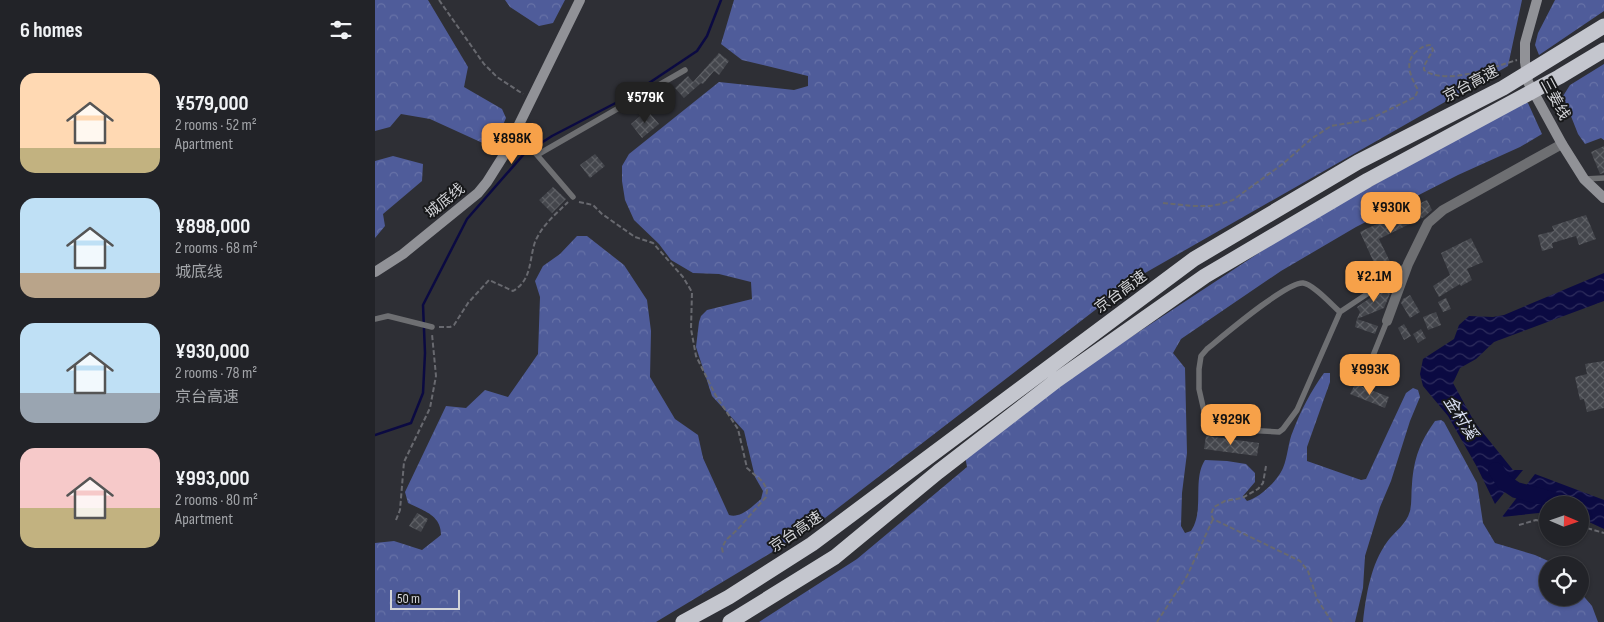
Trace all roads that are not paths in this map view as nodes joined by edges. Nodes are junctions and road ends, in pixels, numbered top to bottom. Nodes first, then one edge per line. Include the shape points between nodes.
1 (580, 0) edge
2 (1537, 0) edge
3 (1604, 26) edge
4 (1604, 50) edge
5 (685, 70) dead end
6 (516, 131) junction
7 (1562, 144) junction
8 (537, 155) junction
9 (1604, 178) edge
10 (1584, 179) junction
11 (573, 197) road end
12 (1604, 198) edge
13 (1407, 264) junction
14 (375, 272) edge
15 (1340, 312) junction
16 (375, 319) edge
17 (1387, 321) joint
18 (431, 327) road end
19 (1346, 364) dead end
20 (1366, 373) junction
21 (1391, 382) dead end
22 (683, 622) edge
23 (730, 622) edge

1 - 6 main road, 城底线
2 - 7 main road, 三姜线 via 1525,43 1528,82
3 - 22 highway, 京台高速 via 1503,88 1358,162 1194,259 812,544
4 - 23 highway via 1368,180 1205,276 1057,380 835,557
5 - 8 lane
6 - 8 lane
6 - 14 main road, 城底线 via 478,193 403,254
7 - 10 main road, 三姜线
7 - 13 street via 1443,210 1428,224
8 - 11 lane
9 - 10 lane
10 - 12 main road, 三姜线
13 - 15 lane
13 - 17 street
15 - 15 lane via 1297,410 1283,429 1270,433 1226,429 1213,424 1204,411 1199,389 1201,356 1207,349 1267,302 1301,283 1309,285
16 - 18 lane via 388,316
17 - 20 lane
19 - 20 lane
20 - 21 lane

